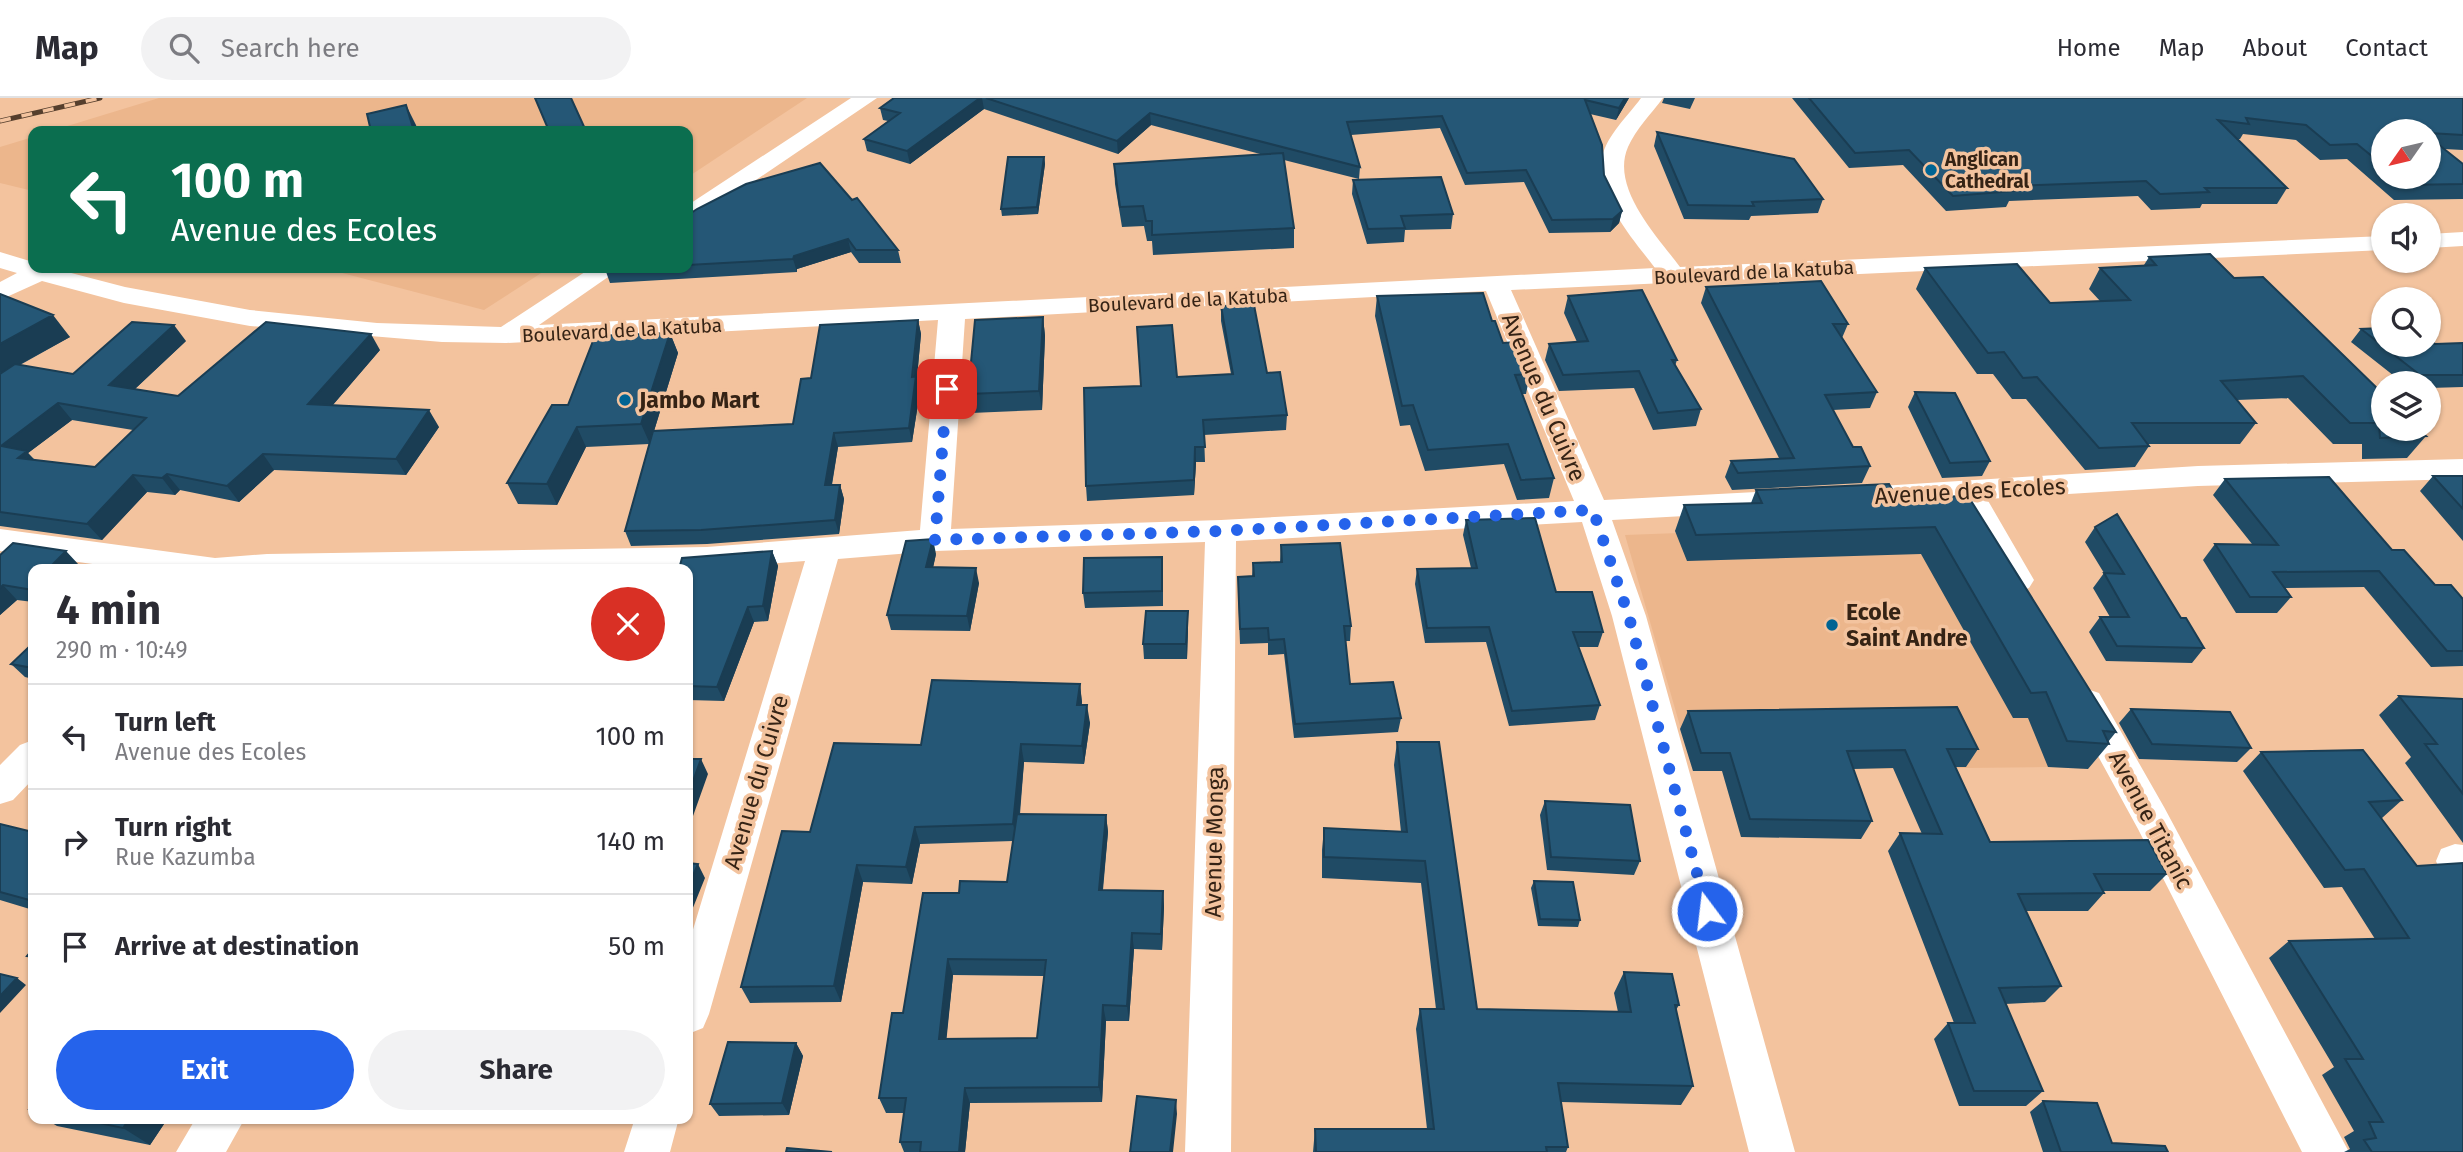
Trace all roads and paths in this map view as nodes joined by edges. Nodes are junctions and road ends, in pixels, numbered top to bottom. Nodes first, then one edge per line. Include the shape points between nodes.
1 (866, 98) edge
2 (1652, 98) edge
3 (693, 212) edge
4 (2463, 239) edge
5 (2441, 240) edge
6 (2371, 244) edge
7 (0, 260) edge
8 (28, 270) edge
9 (38, 273) joint
10 (600, 273) edge
11 (1673, 275) junction
12 (1495, 283) junction
13 (0, 292) edge
14 (952, 314) junction
15 (506, 335) junction
16 (2463, 469) edge
17 (1968, 492) junction
18 (1593, 510) junction
19 (1221, 531) junction
20 (0, 540) edge
21 (935, 540) junction
22 (824, 551) junction
23 (175, 564) edge
24 (622, 564) edge
25 (2036, 612) edge
26 (2070, 673) edge
27 (28, 760) edge
28 (0, 789) edge
29 (693, 997) edge
30 (219, 1124) edge
31 (655, 1124) edge
32 (200, 1152) edge
33 (647, 1152) edge
34 (1208, 1152) edge
35 (1772, 1152) edge
36 (2326, 1152) edge

1 - 3 street
2 - 11 street via 1616,149 1612,173 1619,195
4 - 5 street
6 - 11 street, Boulevard de la Katuba
7 - 8 street, Boulevard de la Katuba
9 - 13 street
9 - 15 street, Boulevard de la Katuba via 196,311 312,328 405,335
10 - 15 street
11 - 12 street, Boulevard de la Katuba
12 - 14 street, Boulevard de la Katuba
12 - 18 street, Avenue du Cuivre
14 - 15 street, Boulevard de la Katuba
14 - 21 street
16 - 17 street, Avenue des Ecoles via 2198,476
17 - 18 street, Avenue des Ecoles
17 - 25 street
18 - 19 street, Avenue des Ecoles
18 - 35 street, Avenue du Cuivre via 1629,617
19 - 21 street, Avenue des Ecoles
19 - 34 street, Avenue Monga
20 - 23 street
21 - 22 street, Avenue des Ecoles
22 - 24 street, Avenue des Ecoles
22 - 29 street, Avenue du Cuivre
26 - 36 street, Avenue Titanic
27 - 28 street
30 - 32 street
31 - 33 street

